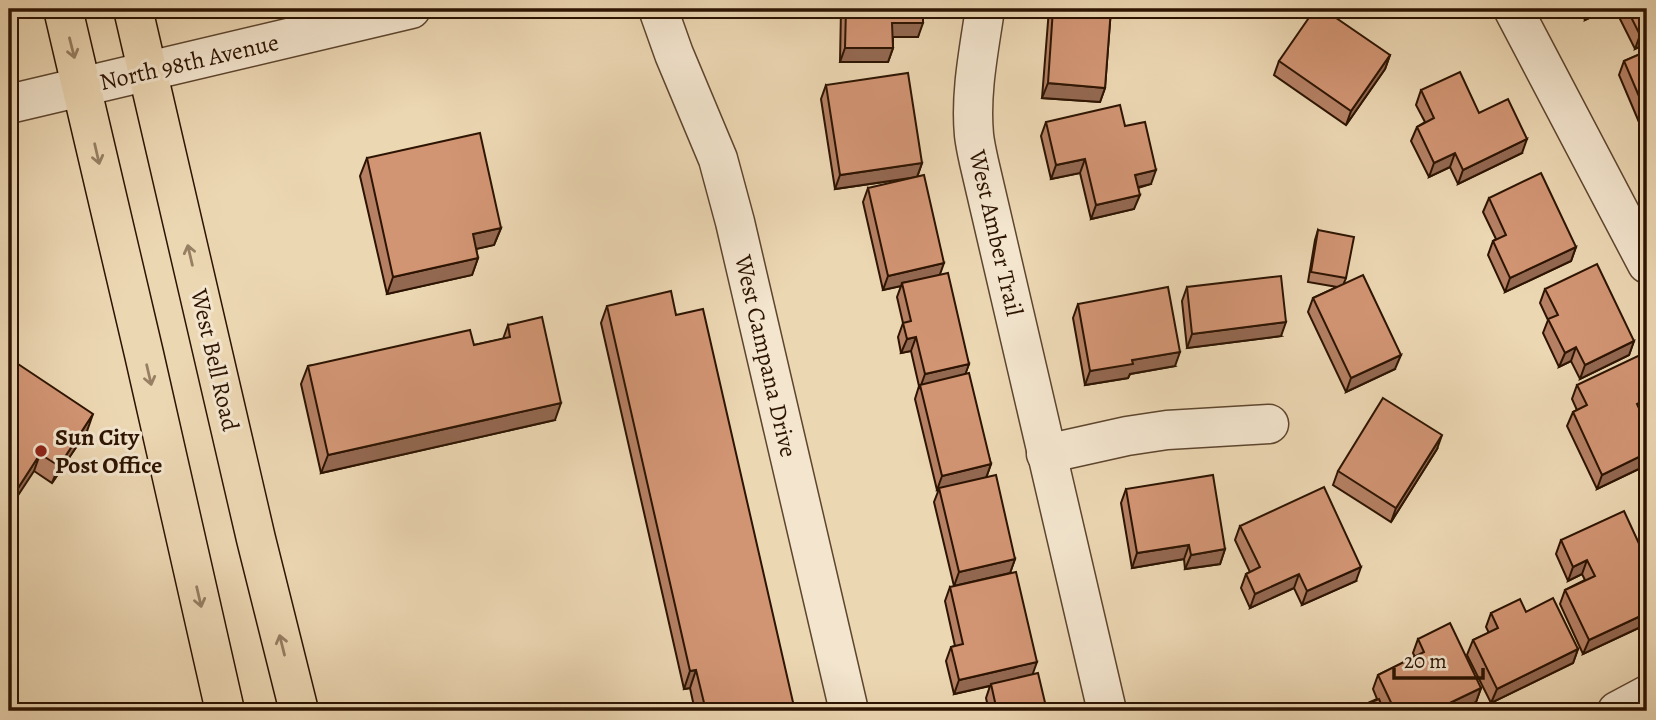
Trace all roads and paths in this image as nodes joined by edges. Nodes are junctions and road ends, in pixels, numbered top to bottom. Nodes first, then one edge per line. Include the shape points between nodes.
1 (63, 9) edge
2 (132, 9) edge
3 (411, 9) edge
4 (658, 9) edge
5 (985, 9) edge
6 (1513, 9) edge
7 (147, 71) junction
8 (82, 87) junction
9 (9, 104) edge
10 (1647, 264) edge
11 (1269, 424) dead end
12 (1046, 454) junction
13 (1647, 695) edge
14 (225, 711) edge
15 (299, 711) edge
16 (849, 711) edge
17 (1107, 711) edge
18 (1617, 711) edge

1 -> 8 main road
2 - 7 main road, West Bell Road
3 - 7 street, North 98th Avenue
4 - 16 street, West Campana Drive via 718,159
5 - 12 street, West Amber Trail via 974,135
6 - 10 street
7 - 8 street, North 98th Avenue
15 -> 7 main road, West Bell Road
8 - 9 street, North 98th Avenue
8 -> 14 main road
11 - 12 street via 1167,430
12 - 17 street, West Amber Trail
13 - 18 street

